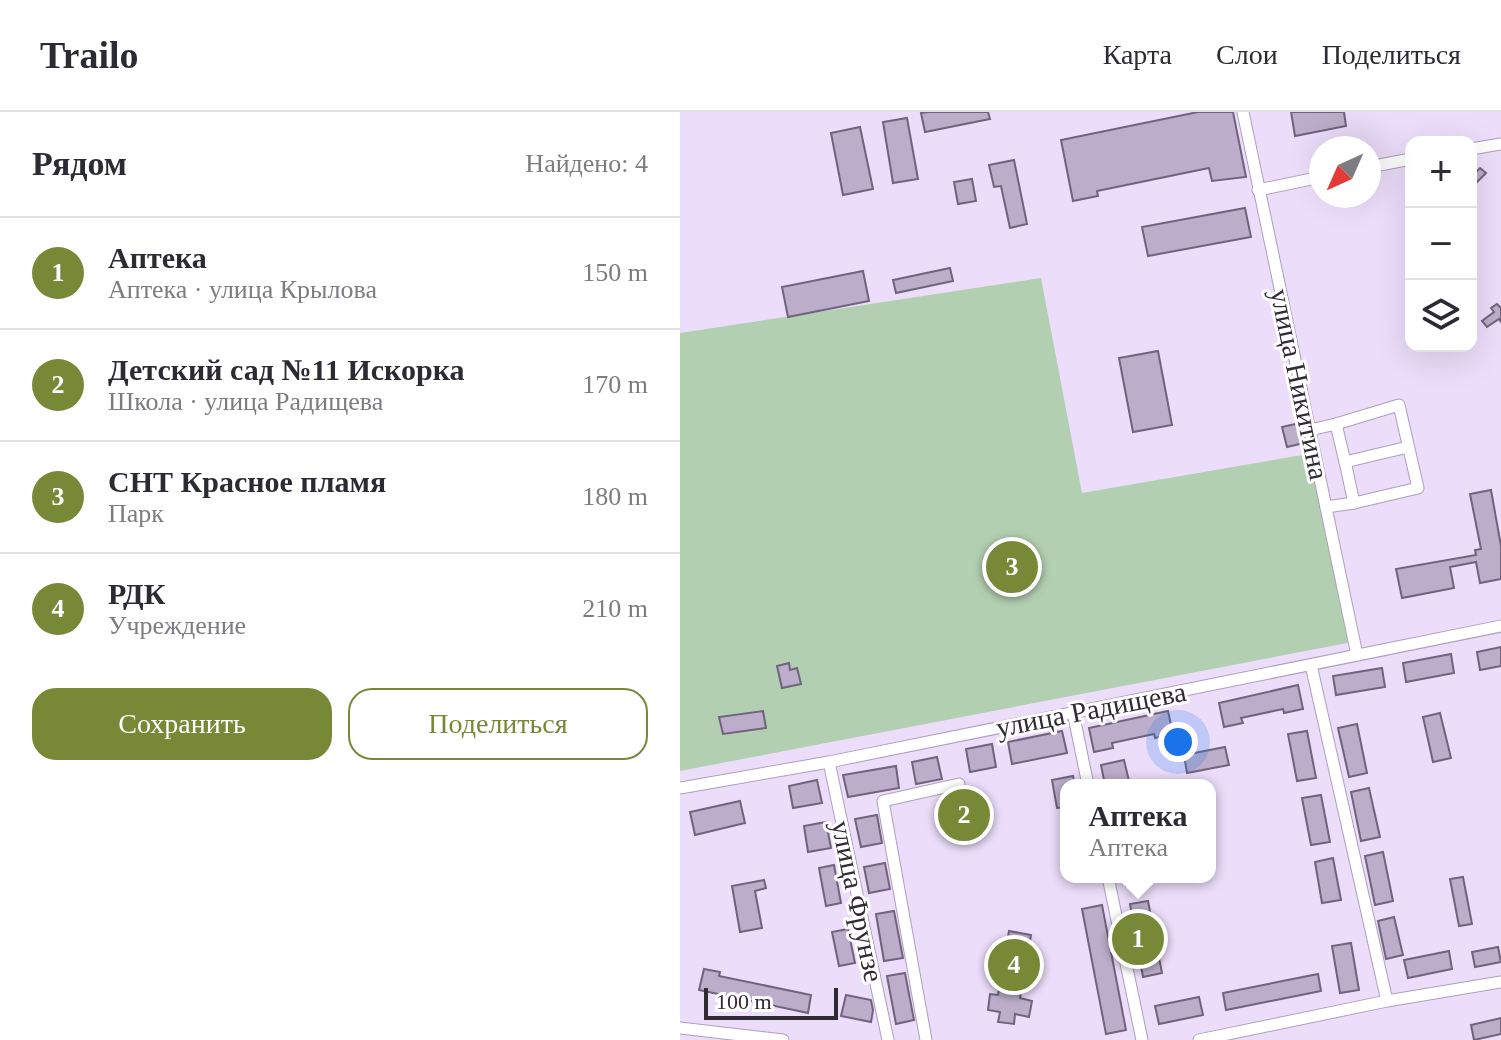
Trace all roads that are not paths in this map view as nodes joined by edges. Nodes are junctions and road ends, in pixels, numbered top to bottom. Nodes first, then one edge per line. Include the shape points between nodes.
1 (1243, 112) edge
2 (1501, 144) edge
3 (1477, 148) edge
4 (1405, 160) edge
5 (1381, 165) edge
6 (1309, 179) edge
7 (1258, 190) junction
8 (1336, 424) junction
9 (1310, 430) junction
10 (1408, 447) junction
11 (1345, 462) junction
12 (1354, 503) junction
13 (1326, 507) junction
14 (1501, 626) edge
15 (1357, 655) junction
16 (1311, 665) junction
17 (1073, 712) junction
18 (829, 762) junction
19 (1087, 779) edge
20 (959, 784) dead end
21 (680, 788) edge
22 (1109, 883) edge
23 (1501, 982) edge
24 (1387, 1001) junction
25 (680, 1028) edge
26 (783, 1040) edge
27 (888, 1040) edge
28 (926, 1040) edge
29 (1142, 1040) edge
30 (1199, 1040) edge

1 - 7 street, улица Никитина
2 - 3 street
4 - 5 street
6 - 7 street
7 - 9 street, улица Никитина
8 - 9 street
8 - 10 street via 1399,405
8 - 11 street
9 - 13 street, улица Никитина
10 - 11 street
10 - 12 street via 1418,488
11 - 12 street
12 - 13 street
13 - 15 street, улица Никитина
14 - 15 street, улица Радищева
15 - 16 street, улица Радищева
16 - 17 street, улица Радищева
16 - 24 street
17 - 18 street, улица Радищева
17 - 19 street
18 - 21 street, улица Радищева
18 - 27 street, улица Фрунзе
20 - 28 street via 883,801
22 - 29 street
23 - 24 street
24 - 30 street
25 - 26 street

